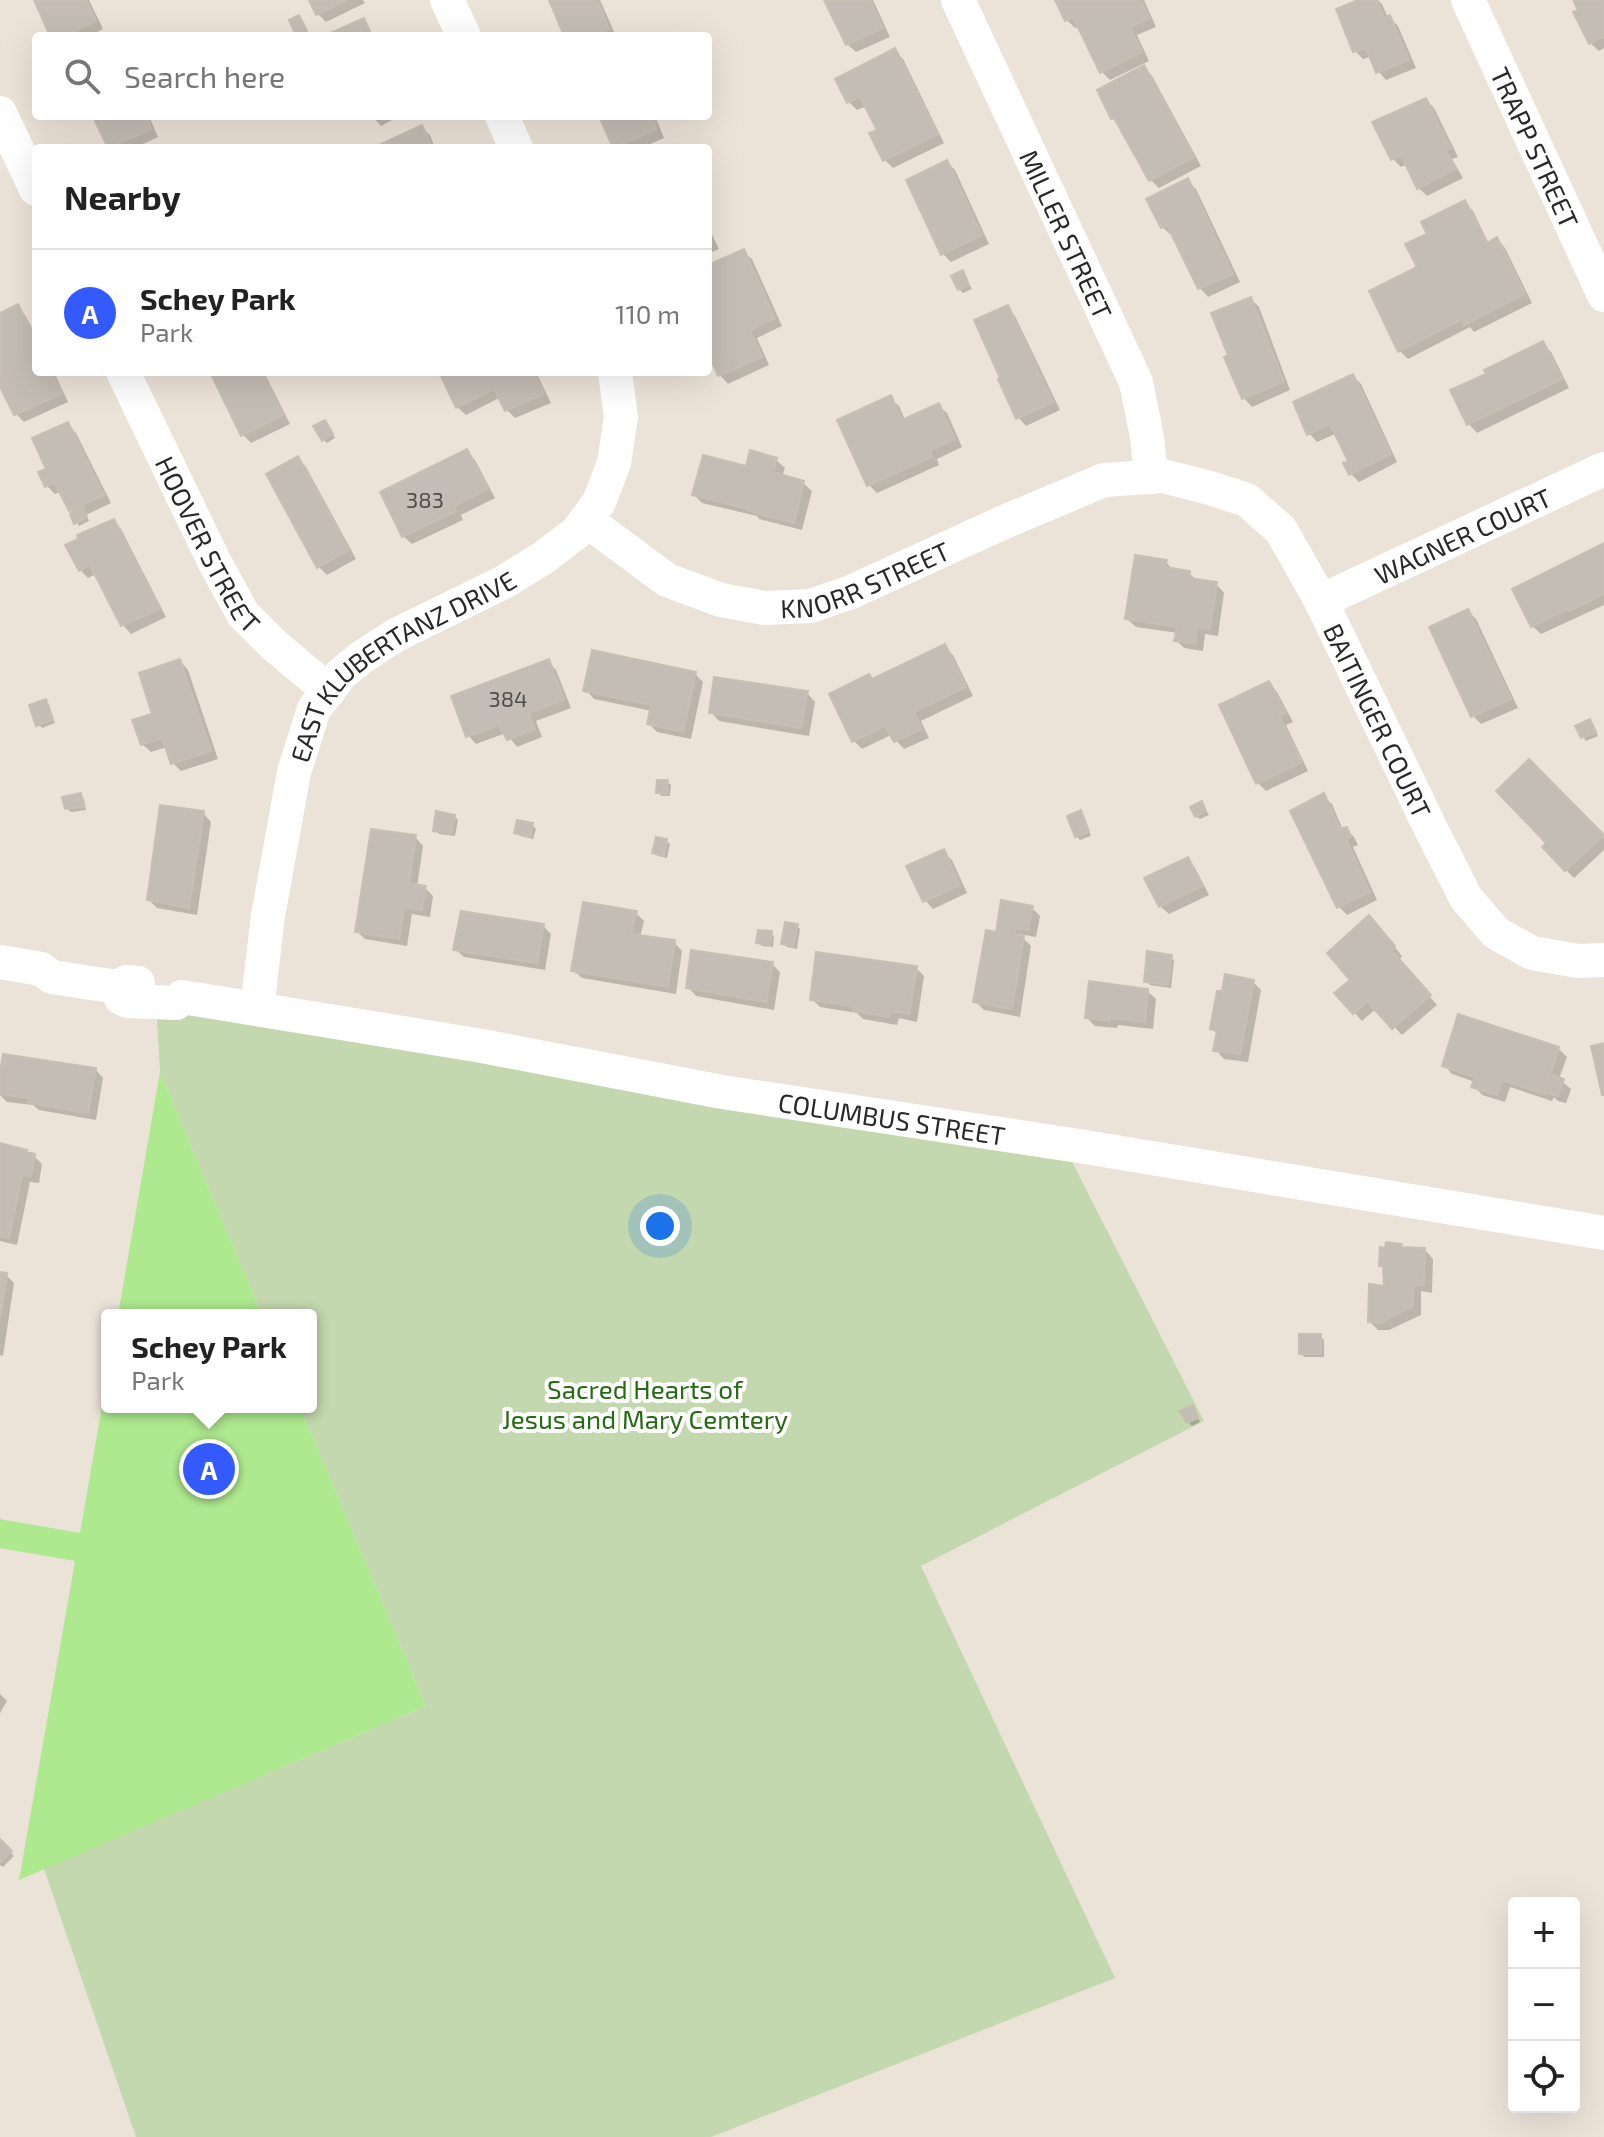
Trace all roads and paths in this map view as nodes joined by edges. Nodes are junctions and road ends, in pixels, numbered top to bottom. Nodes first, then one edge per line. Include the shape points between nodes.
1 (447, 0) edge
2 (958, 0) edge
3 (1468, 0) edge
4 (462, 32) edge
5 (0, 113) edge
6 (504, 120) edge
7 (514, 144) edge
8 (32, 181) edge
9 (1604, 295) edge
10 (125, 376) edge
11 (616, 376) edge
12 (1604, 469) edge
13 (1151, 477) junction
14 (586, 520) junction
15 (1321, 601) junction
16 (329, 691) junction
17 (1604, 960) edge
18 (0, 962) edge
19 (52, 977) junction
20 (0, 979) edge
21 (257, 1009) junction
22 (1604, 1233) edge

1 - 4 street
2 - 13 street, MILLER STREET via 1136,382
3 - 9 street, TRAPP STREET
5 - 8 street
6 - 7 street
10 - 16 street, HOOVER STREET via 243,614
11 - 14 street, EAST KLUBERTANZ DRIVE via 621,417 614,463
12 - 15 street, WAGNER COURT
13 - 14 street, KNORR STREET via 1104,480 811,606 765,608 721,600 667,580
13 - 15 street, BAITINGER COURT via 1247,500 1281,530
14 - 16 street, EAST KLUBERTANZ DRIVE via 517,574 362,657
15 - 17 street, BAITINGER COURT via 1466,898 1496,933 1532,953
16 - 21 street, EAST KLUBERTANZ DRIVE via 314,709 294,772
18 - 19 street, COLUMBUS STREET via 41,969
19 - 20 street, COLUMBUS STREET via 45,984
19 - 21 street, COLUMBUS STREET via 117,987 128,1001 176,1003 182,997
21 - 22 street, COLUMBUS STREET via 722,1092

